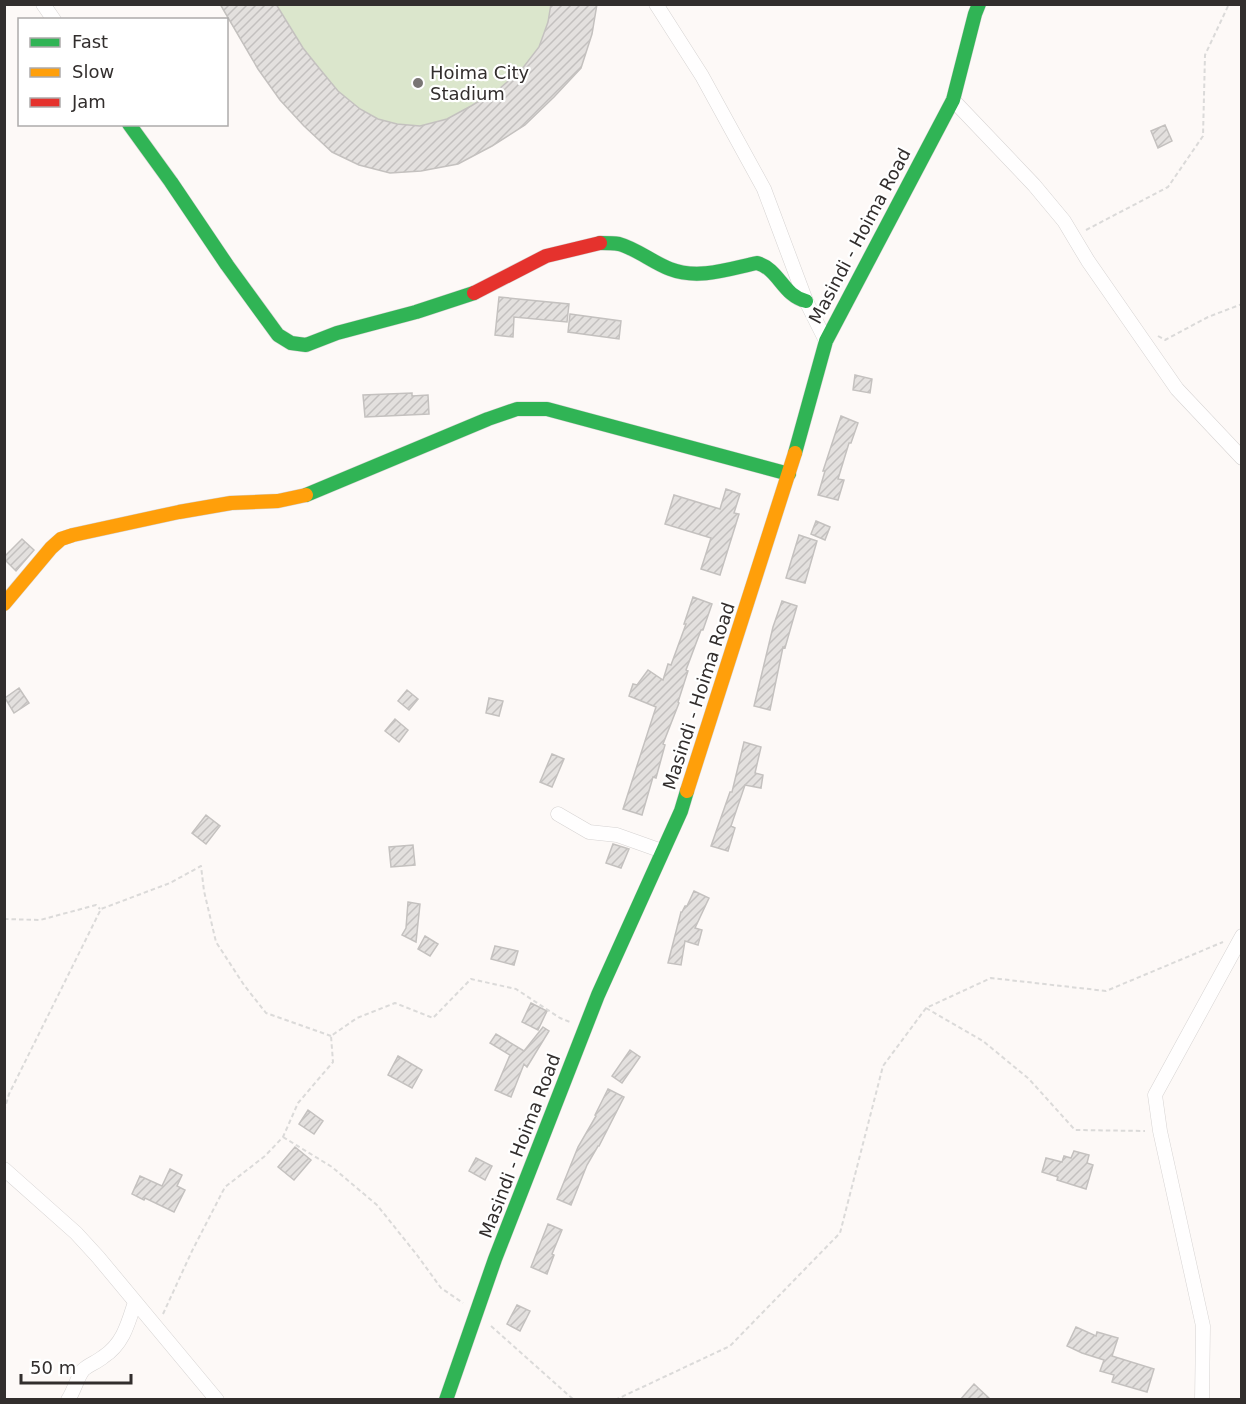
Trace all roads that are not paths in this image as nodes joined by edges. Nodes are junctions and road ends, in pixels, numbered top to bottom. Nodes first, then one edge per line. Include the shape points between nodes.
1 (43, 4) edge
2 (656, 4) edge
3 (979, 4) edge
4 (53, 18) edge
5 (952, 100) junction
6 (130, 126) edge
7 (806, 301) junction
8 (825, 341) junction
9 (1242, 458) edge
10 (789, 474) junction
11 (4, 604) edge
12 (558, 814) dead end
13 (662, 851) junction
14 (1236, 937) edge
15 (4, 1169) edge
16 (135, 1302) junction
17 (68, 1400) edge
18 (216, 1400) edge
19 (446, 1400) edge
20 (1202, 1400) edge

1 - 4 street
2 - 7 street via 702,76 764,189
3 - 5 street, Masindi - Hoima Road
5 - 8 street, Masindi - Hoima Road
5 - 9 street via 1035,185 1064,221 1177,389
6 - 7 street via 278,335 291,343 306,345 416,312 471,294 546,256 597,243 618,244 686,273 709,274 765,264 794,297
7 - 8 street
8 - 10 street, Masindi - Hoima Road
10 - 11 street via 547,410 517,409 306,495 179,512 61,539
10 - 13 street, Masindi - Hoima Road via 681,811
12 - 13 street via 589,832 617,836
13 - 19 street, Masindi - Hoima Road via 585,1027 495,1259
14 - 20 street via 1155,1095 1203,1326
15 - 16 street via 76,1233
16 - 17 street via 121,1340 85,1368
16 - 18 street

